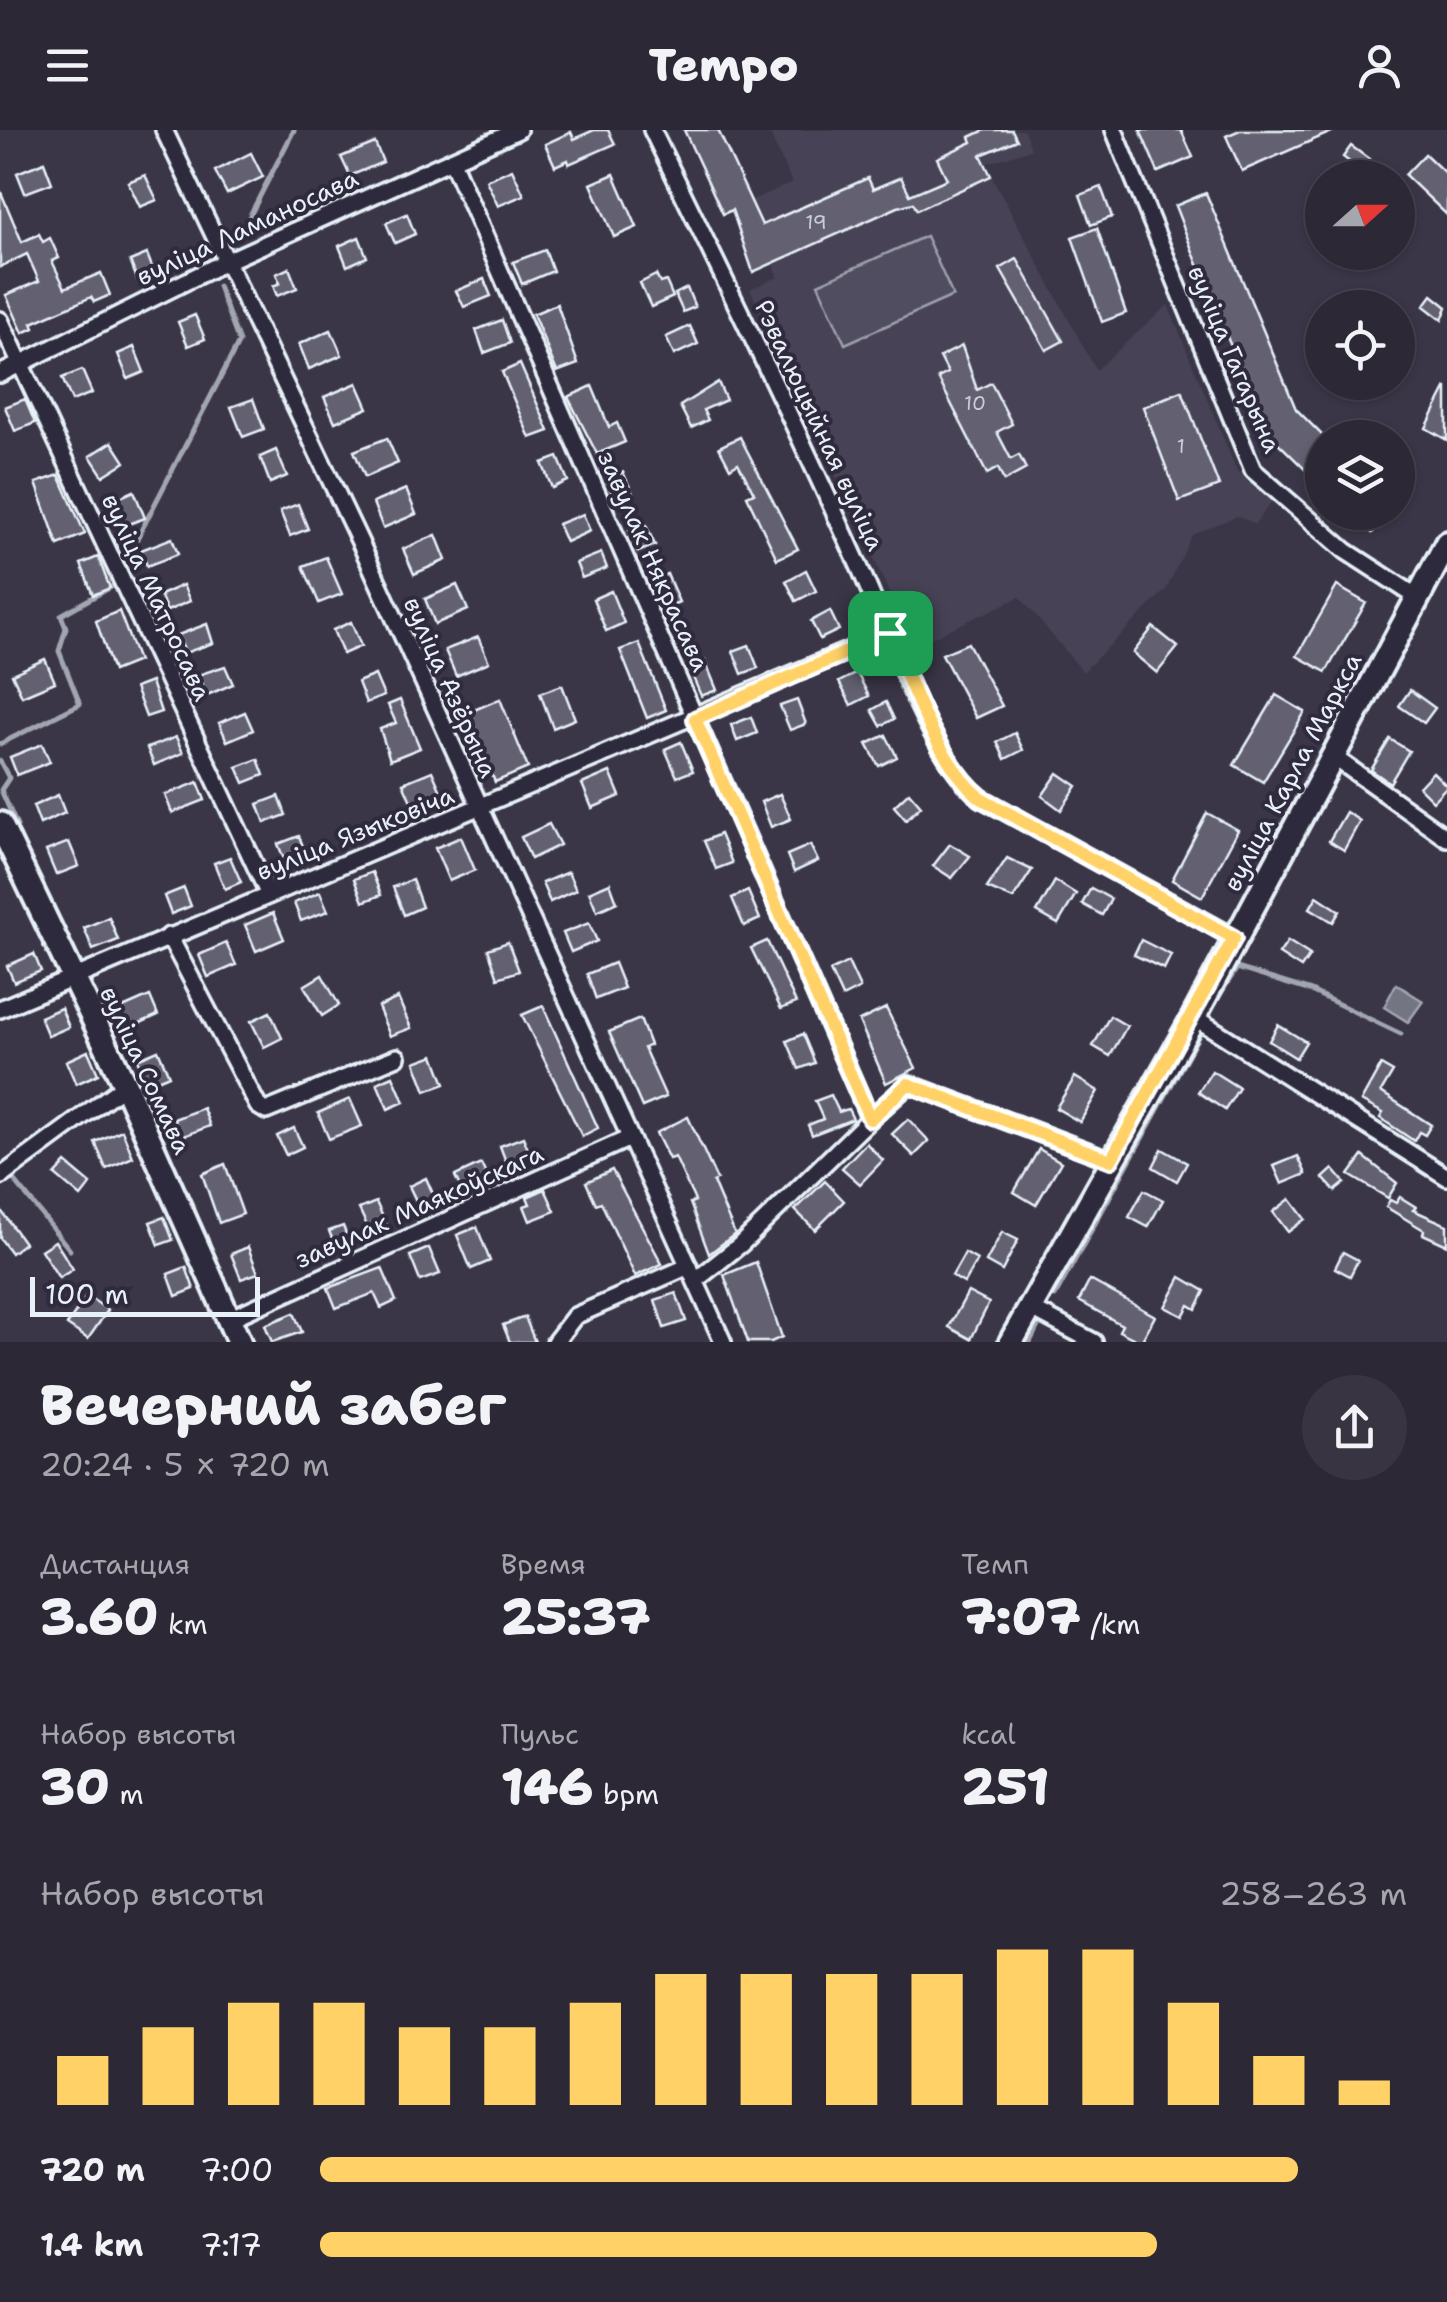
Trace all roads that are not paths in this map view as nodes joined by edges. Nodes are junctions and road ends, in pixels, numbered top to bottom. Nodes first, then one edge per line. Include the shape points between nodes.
1 (164, 130) edge
2 (518, 130) edge
3 (652, 130) edge
4 (1114, 130) edge
5 (452, 161) junction
6 (225, 262) junction
7 (0, 320) edge
8 (20, 365) junction
9 (0, 374) edge
10 (1447, 543) edge
11 (1417, 598) junction
12 (890, 633) junction
13 (695, 719) junction
14 (1331, 755) junction
15 (478, 809) junction
16 (0, 824) edge
17 (1447, 838) edge
18 (269, 895) junction
19 (169, 936) junction
20 (1234, 938) junction
21 (71, 977) junction
22 (0, 1009) edge
23 (1194, 1017) junction
24 (397, 1057) dead end
25 (125, 1086) junction
26 (870, 1119) junction
27 (630, 1138) junction
28 (1111, 1160) junction
29 (0, 1177) edge
30 (1447, 1177) edge
31 (693, 1273) junction
32 (1030, 1308) junction
33 (230, 1319) junction
34 (239, 1342) edge
35 (556, 1342) edge
36 (723, 1342) edge
37 (1011, 1342) edge
38 (1094, 1342) edge

1 - 6 street, вуліца Азёрына
2 - 5 street, вуліца Ламаносава
3 - 12 street, Рэвалюцыйная вуліца
4 - 11 street, вуліца Гагарына via 1253,470 1346,551
5 - 6 street, вуліца Ламаносава
5 - 13 street, завулак Някрасава
6 - 8 street, вуліца Ламаносава
6 - 15 street, вуліца Азёрына
7 - 8 street, вуліца Матросава
8 - 9 street, вуліца Ламаносава
8 - 18 street, вуліца Матросава
10 - 11 main road, вуліца Карла Маркса
11 - 14 main road, вуліца Карла Маркса
12 - 13 street, вуліца Языковіча
12 - 20 street, Рэвалюцыйная вуліца via 961,782
13 - 15 street, вуліца Языковіча
13 - 26 street, завулак Някрасава
14 - 17 street
14 - 20 main road, вуліца Карла Маркса
15 - 18 street, вуліца Языковіча
15 - 27 street, вуліца Азёрына
16 - 21 main road, вуліца Сомава
18 - 19 street, вуліца Языковіча
19 - 21 street, вуліца Языковіча
19 - 24 street via 266,1111
20 - 23 main road, вуліца Карла Маркса
21 - 22 street, вуліца Языковіча
21 - 25 main road, вуліца Сомава
23 - 28 main road, вуліца Карла Маркса
23 - 30 street
25 - 29 street
25 - 33 main road, вуліца Сомава
26 - 28 street via 908,1084
26 - 31 street via 740,1245
27 - 31 street, вуліца Азёрына
27 - 33 street, завулак Маякоўскага
28 - 32 main road, вуліца Карла Маркса
31 - 35 street via 574,1316
31 - 36 street, вуліца Азёрына
32 - 37 main road, вуліца Карла Маркса
32 - 38 street
33 - 34 main road, вуліца Сомава

